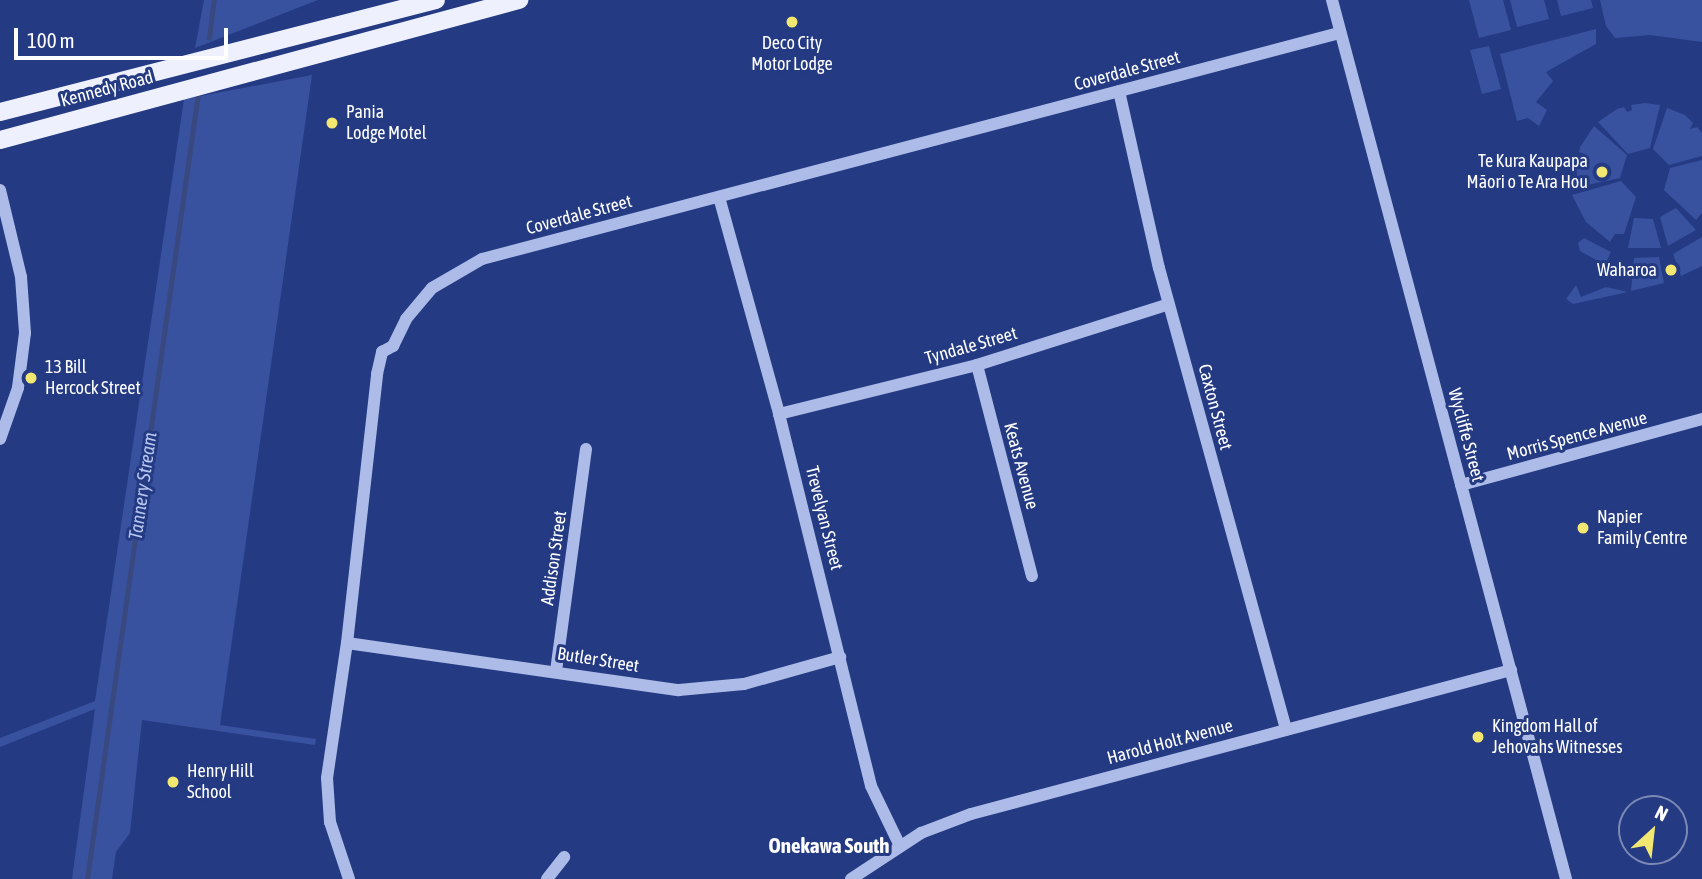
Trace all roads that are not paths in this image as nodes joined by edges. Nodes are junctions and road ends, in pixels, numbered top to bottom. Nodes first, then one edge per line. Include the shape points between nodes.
1 (436, 0) edge
2 (519, 0) edge
3 (1332, 0) edge
4 (1339, 33) junction
5 (301, 36) junction
6 (306, 56) junction
7 (1119, 91) junction
8 (0, 111) edge
9 (0, 140) edge
10 (0, 190) edge
11 (719, 197) junction
12 (1169, 304) junction
13 (977, 365) junction
14 (779, 414) junction
15 (1702, 418) edge
16 (0, 439) edge
17 (586, 449) dead end
18 (1461, 485) junction
19 (1032, 576) dead end
20 (347, 643) junction
21 (840, 657) junction
22 (1511, 670) junction
23 (556, 671) junction
24 (1286, 730) junction
25 (900, 846) junction
26 (564, 857) dead end
27 (349, 879) edge
28 (547, 879) edge
29 (851, 879) edge
30 (1566, 879) edge

1 - 5 main road, Kennedy Road
2 - 6 main road, Kennedy Road
3 - 4 street, Wycliffe Street
4 - 7 street, Coverdale Street
4 - 18 street, Wycliffe Street
5 - 6 main road
5 - 8 main road, Kennedy Road
6 - 9 main road, Kennedy Road
7 - 11 street, Coverdale Street
7 - 12 street, Caxton Street
10 - 16 street via 25,313 18,388
11 - 14 street, Trevelyan Street
11 - 20 street, Coverdale Street via 482,259 447,276 415,305 393,346 382,352 377,374
12 - 13 street, Tyndale Street
12 - 24 street, Caxton Street
13 - 14 street, Tyndale Street
13 - 19 street, Keats Avenue
14 - 21 street, Trevelyan Street
15 - 18 street, Morris Spence Avenue
17 - 23 street, Addison Street
18 - 22 street, Wycliffe Street
20 - 23 street, Butler Street
20 - 27 street, Coverdale Street via 327,778 330,822
21 - 23 street, Butler Street via 712,690 680,690
21 - 25 street, Trevelyan Street via 871,786
22 - 24 street, Harold Holt Avenue
22 - 30 street, Wycliffe Street
24 - 25 street, Harold Holt Avenue via 971,814
25 - 29 street, Harold Holt Avenue
26 - 28 street

